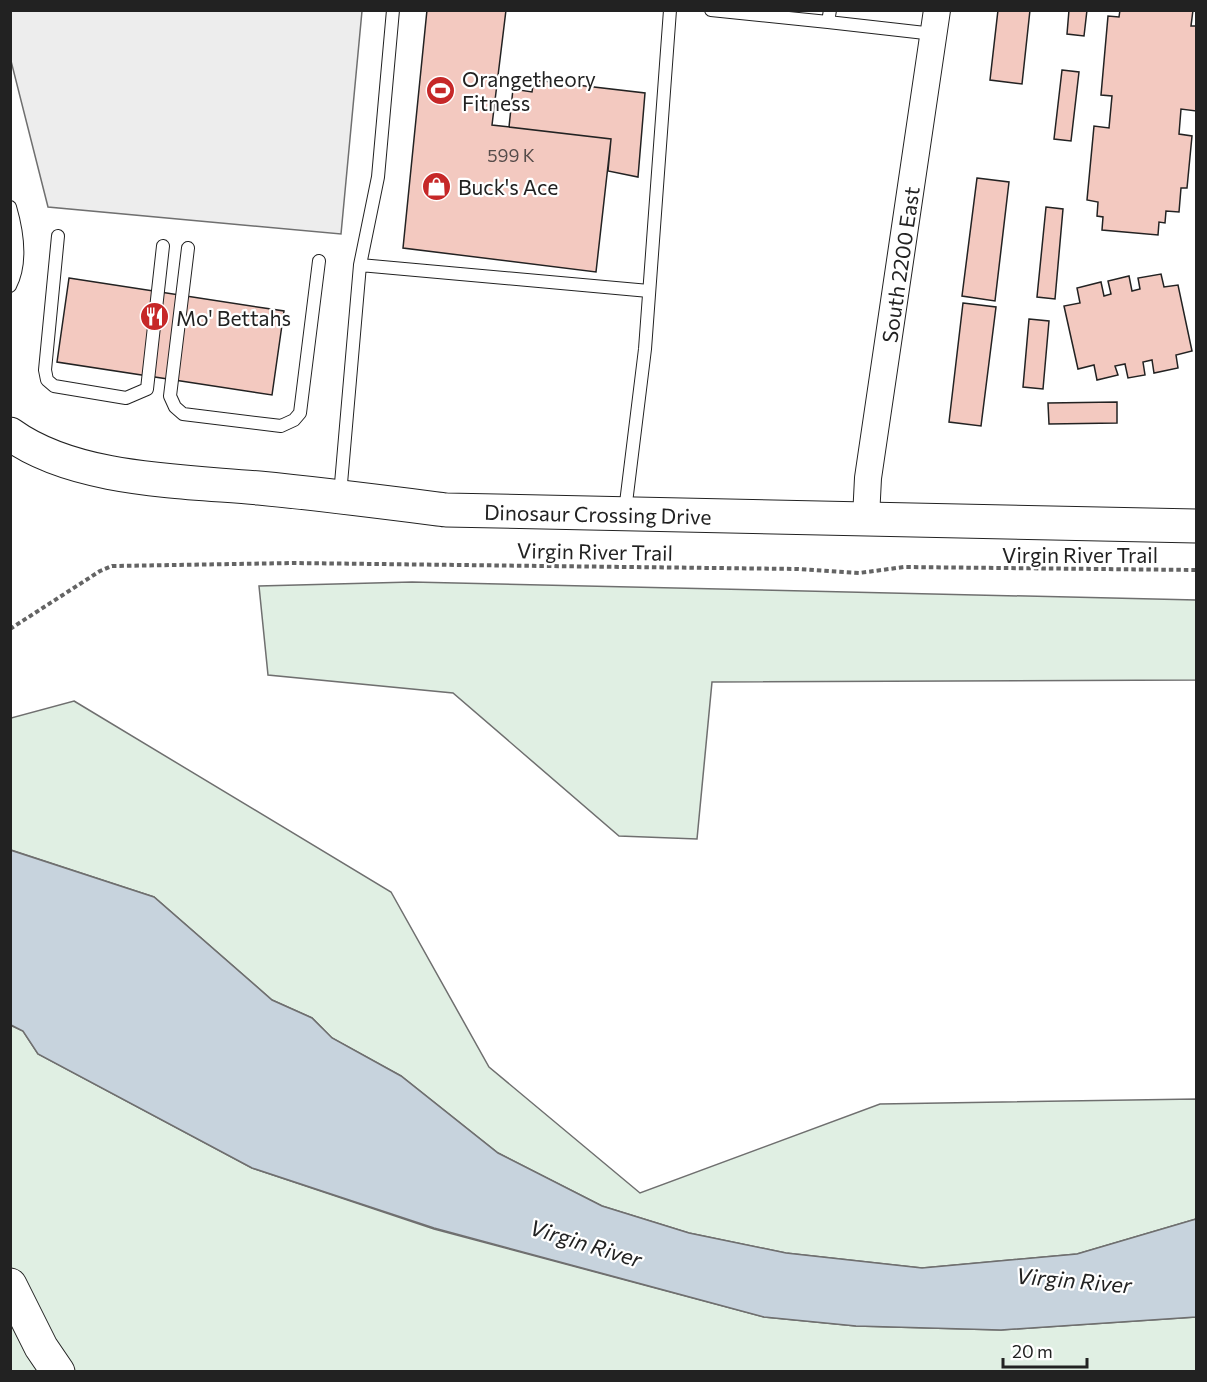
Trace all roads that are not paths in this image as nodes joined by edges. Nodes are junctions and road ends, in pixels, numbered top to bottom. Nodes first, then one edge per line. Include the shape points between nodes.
1 (393, 10) edge
2 (670, 10) edge
3 (711, 10) edge
4 (829, 16) edge
5 (935, 22) edge
6 (10, 207) edge
7 (58, 236) dead end
8 (163, 246) dead end
9 (188, 248) dead end
10 (319, 261) dead end
11 (360, 265) junction
12 (10, 286) edge
13 (649, 291) junction
14 (10, 434) edge
15 (340, 496) junction
16 (624, 514) junction
17 (866, 518) junction
18 (1197, 526) edge
19 (10, 1285) edge
20 (58, 1371) edge

1 - 11 lane via 378,177
2 - 13 lane
3 - 4 lane
4 - 5 lane
5 - 17 street, South 2200 East via 868,478
6 - 12 lane via 17,232
7 - 8 lane via 47,380 54,386 126,398 147,389
9 - 10 lane via 170,396 175,407 183,414 281,426 300,412
11 - 13 lane
11 - 15 lane
13 - 16 lane
14 - 15 street, Dinosaur Crossing Drive via 22,443 100,472
15 - 16 street, Dinosaur Crossing Drive via 446,510
16 - 17 street, Dinosaur Crossing Drive
17 - 18 street, Dinosaur Crossing Drive
19 - 20 street via 41,1347

